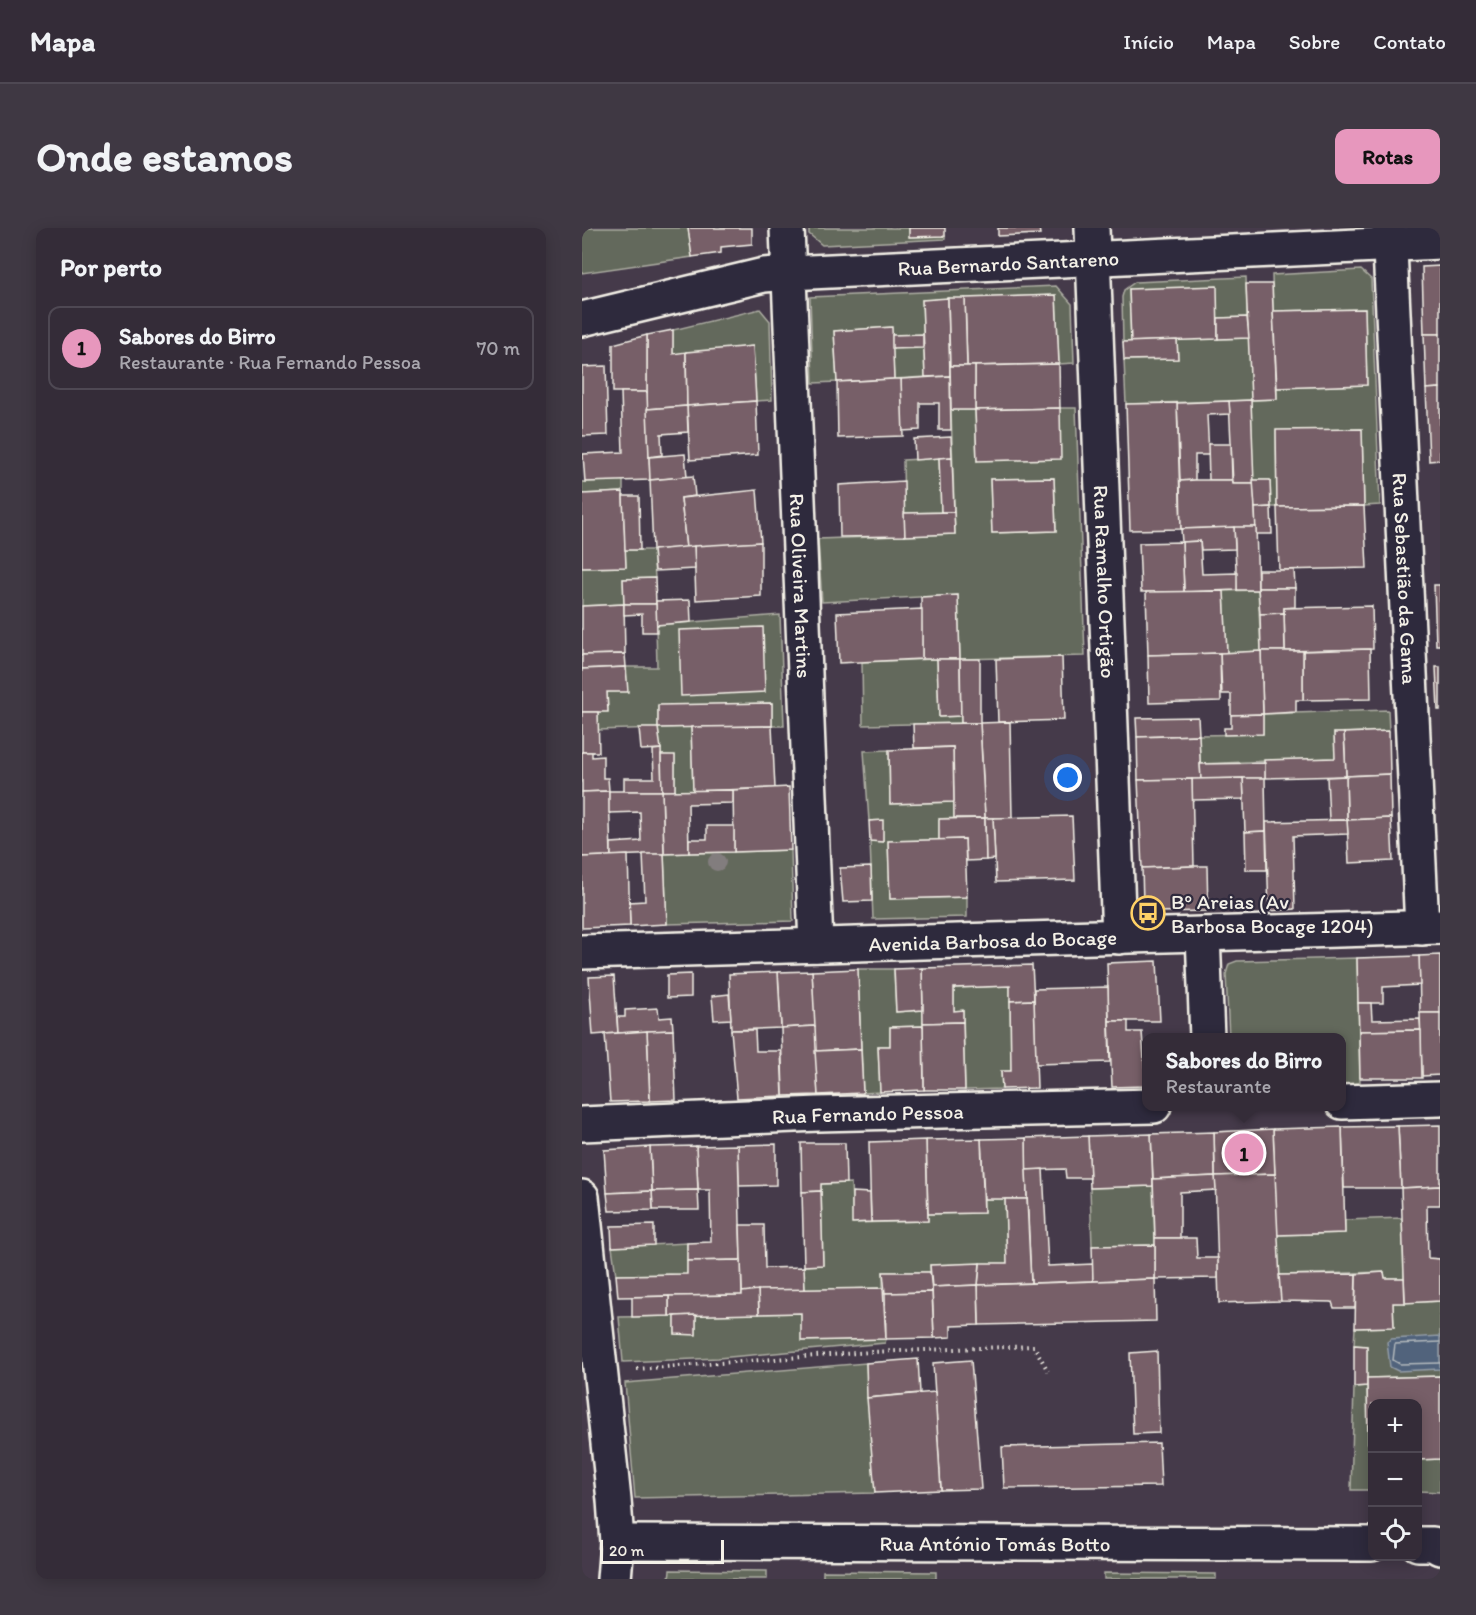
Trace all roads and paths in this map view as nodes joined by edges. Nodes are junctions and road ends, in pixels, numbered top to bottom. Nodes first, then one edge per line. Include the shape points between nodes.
1 (787, 228) edge
2 (1389, 236) edge
3 (1440, 242) edge
4 (1093, 244) edge
5 (789, 273) junction
6 (582, 319) edge
7 (1431, 928) edge
8 (1203, 934) junction
9 (1119, 937) junction
10 (816, 945) junction
11 (582, 952) edge
12 (1207, 1033) edge
13 (1440, 1099) edge
14 (1346, 1102) edge
15 (1142, 1107) edge
16 (582, 1124) edge
17 (582, 1197) edge
18 (600, 1371) junction
19 (1048, 1371) dead end
20 (617, 1542) junction
21 (1368, 1544) edge
22 (1422, 1544) edge
23 (1440, 1548) edge
24 (614, 1579) edge

1 - 5 street, Rua Oliveira Martins
2 - 3 street, Rua Bernardo Santareno
2 - 4 street, Rua Bernardo Santareno
2 - 7 street, Rua Sebastião da Gama
4 - 5 street, Rua Bernardo Santareno
4 - 9 street, Rua Ramalho Ortigão
5 - 6 street, Rua Bernardo Santareno via 764,275
5 - 10 street, Rua Oliveira Martins
7 - 8 street, Avenida Barbosa do Bocage
8 - 9 street, Avenida Barbosa do Bocage
8 - 12 street
9 - 10 street, Avenida Barbosa do Bocage
10 - 11 street, Avenida Barbosa do Bocage
13 - 14 street
15 - 16 street, Rua Fernando Pessoa
17 - 18 street
18 - 19 path via 871,1352 1034,1346
18 - 20 street
20 - 21 street, Rua António Tomás Botto
20 - 24 street
22 - 23 street

